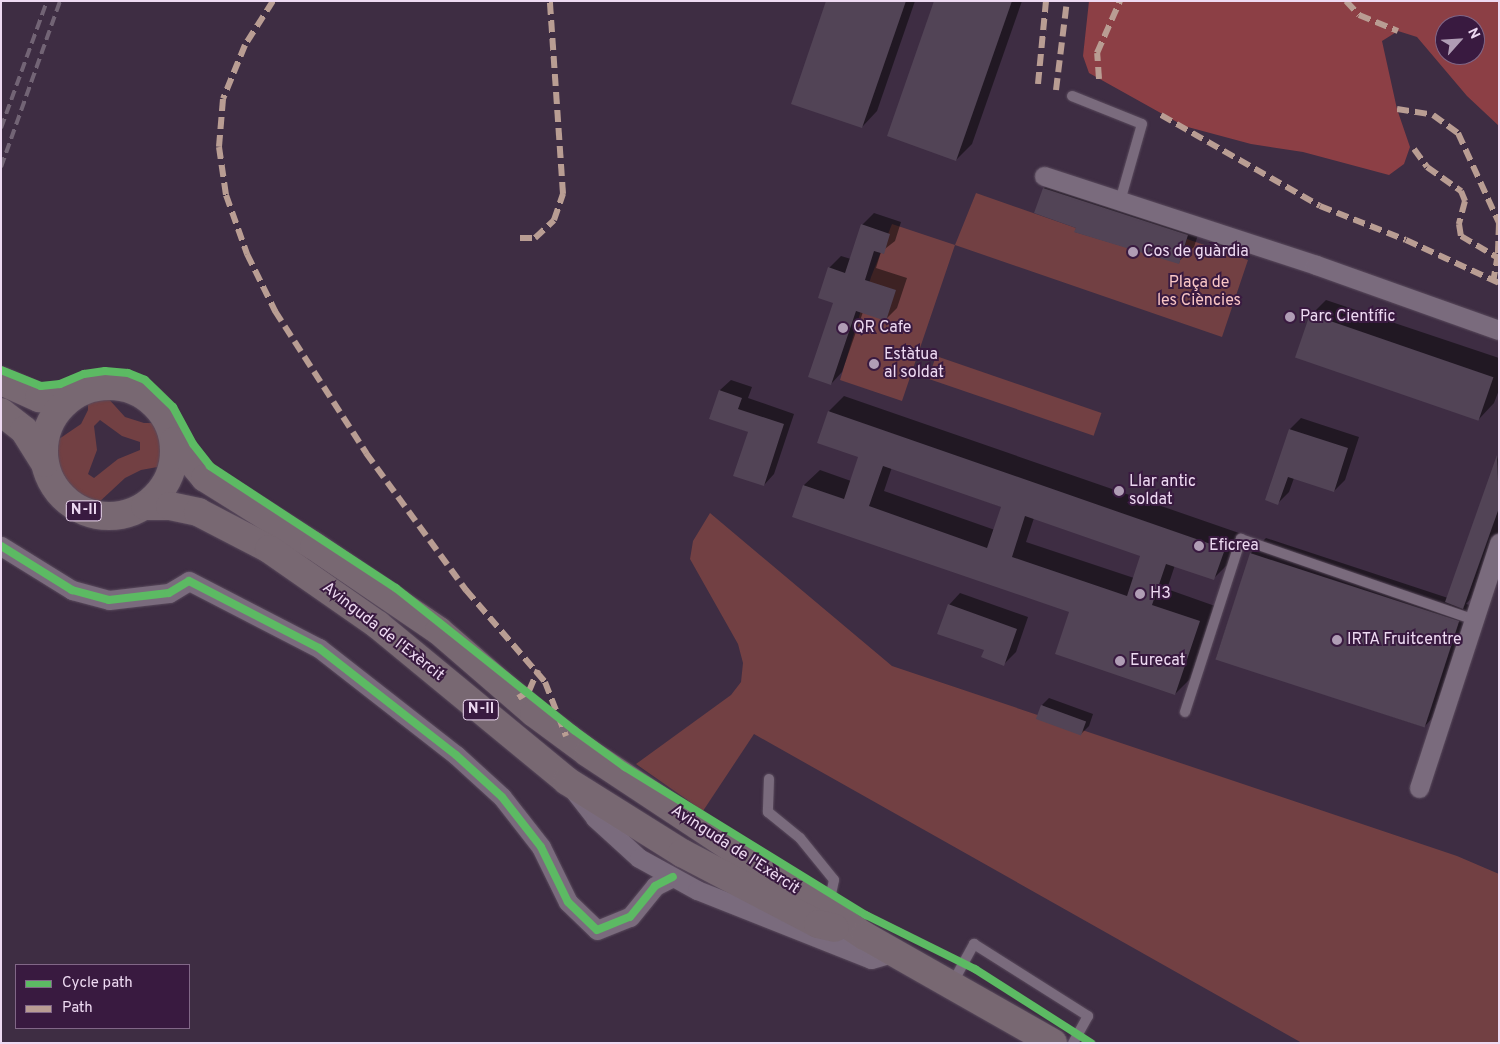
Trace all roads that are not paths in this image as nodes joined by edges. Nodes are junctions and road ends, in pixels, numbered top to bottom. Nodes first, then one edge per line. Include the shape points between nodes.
1 (1072, 96) dead end
2 (1044, 176) dead end
3 (1120, 200) junction
4 (1499, 330) edge
5 (4, 383) edge
6 (69, 399) junction
7 (1, 412) edge
8 (174, 442) junction
9 (45, 463) junction
10 (145, 506) junction
11 (1499, 543) edge
12 (1, 546) edge
13 (1472, 619) junction
14 (1185, 712) dead end
15 (769, 779) dead end
16 (567, 781) junction
17 (1419, 788) dead end
18 (639, 858) junction
19 (674, 877) junction
20 (638, 903) junction
21 (828, 910) junction
22 (865, 936) junction
23 (896, 952) junction
24 (952, 984) junction
25 (1052, 1043) edge
26 (1072, 1043) edge

1 - 3 lane via 1142,124
2 - 3 street
3 - 4 street
5 - 6 main road, N-II via 39,398
6 - 8 main road, N-II via 96,387 134,390 164,414
6 - 9 main road, N-II via 48,428 44,442
7 - 9 main road, N-II via 24,430
8 - 10 main road, N-II via 169,478 159,494
8 - 21 main road, Avinguda de l'Exèrcit / N-II via 205,478 306,540 439,631 534,713 588,753
9 - 10 main road, N-II via 57,490 71,504 88,513 118,516
10 - 16 main road, Avinguda de l'Exèrcit / N-II via 170,506 198,512 269,549 378,625
11 - 13 street
12 - 20 street via 72,590 109,600 169,593 189,581 319,648 456,755 502,797 541,848 568,902 582,919 597,930 615,925 630,917
13 - 14 lane via 1241,540
13 - 17 street
15 - 21 lane via 768,812 800,838 834,880
16 - 18 street via 595,818
16 - 22 main road, Avinguda de l'Exèrcit / N-II via 682,853 818,924
18 - 19 street
18 - 20 street via 644,878
19 - 20 street via 655,886
19 - 23 street via 697,890 871,959
21 - 22 main road, Avinguda de l'Exèrcit / N-II
22 - 23 main road, Avinguda de l'Exèrcit / N-II
23 - 24 main road, Avinguda de l'Exèrcit / N-II
24 - 25 main road, Avinguda de l'Exèrcit / N-II
24 - 26 lane via 974,944 1088,1016

